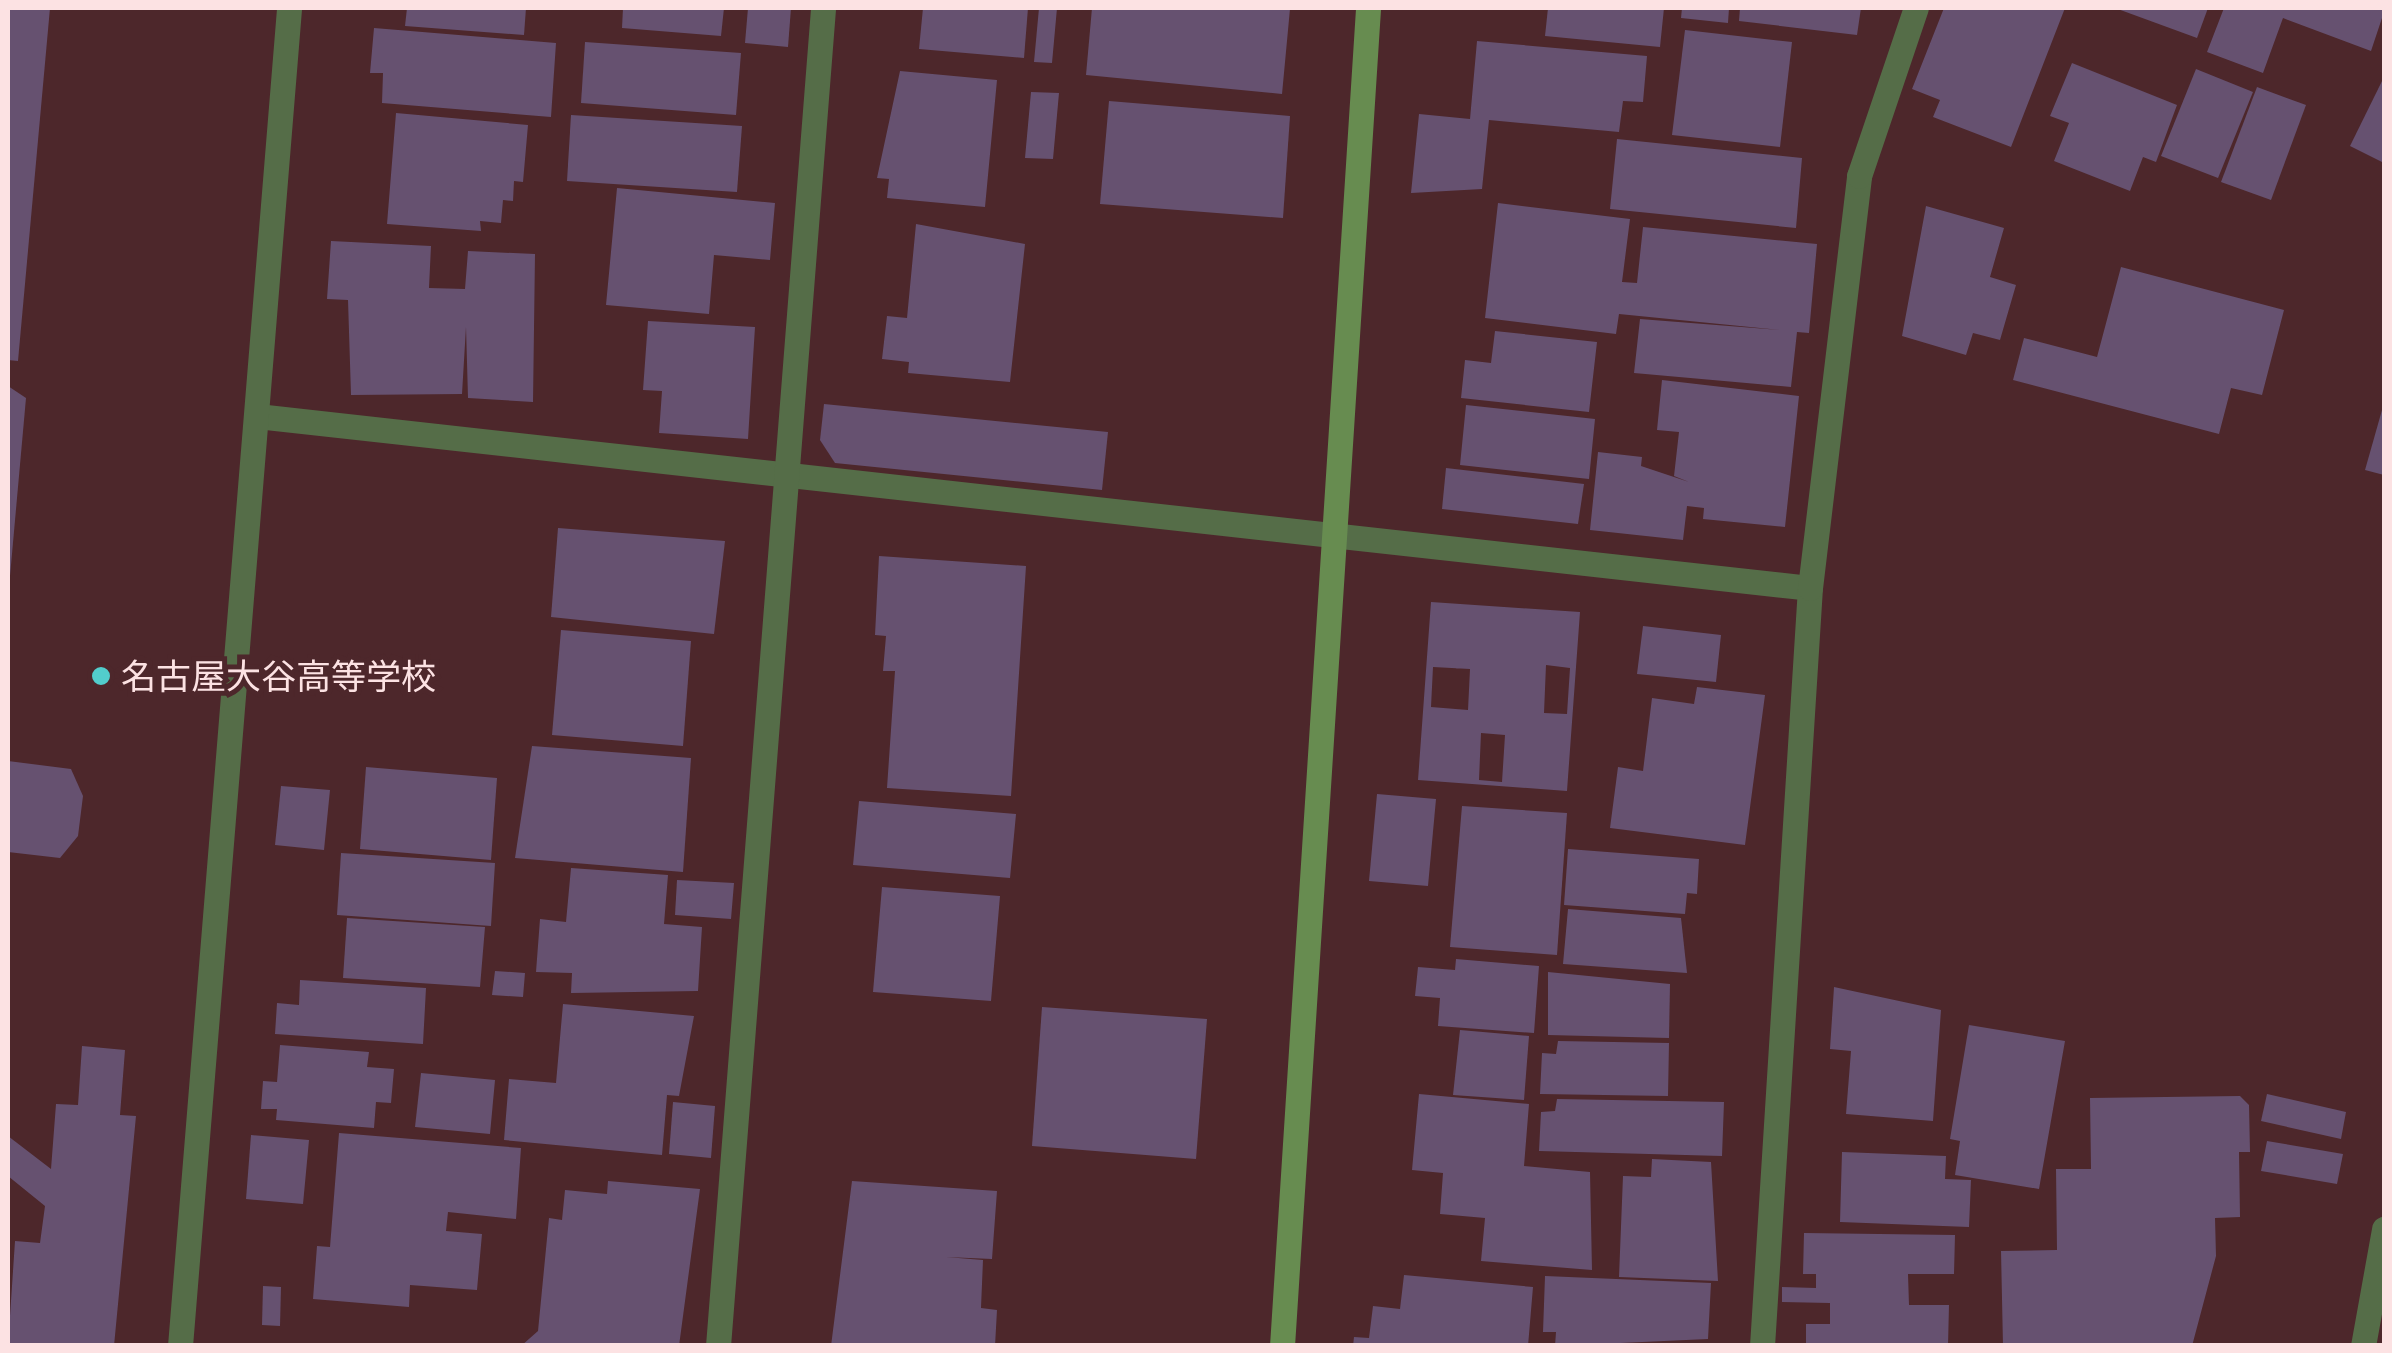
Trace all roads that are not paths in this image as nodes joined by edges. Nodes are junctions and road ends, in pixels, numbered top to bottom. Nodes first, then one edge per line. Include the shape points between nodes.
1 (289, 8) edge
2 (823, 8) edge
3 (1368, 8) edge
4 (1916, 8) edge
5 (257, 416) junction
6 (784, 472) junction
7 (1336, 533) junction
8 (1810, 588) junction
9 (2384, 1229) edge
10 (180, 1346) edge
11 (718, 1346) edge
12 (1282, 1346) edge
13 (1762, 1346) edge
14 (2364, 1346) edge

1 - 5 street
2 - 6 street
3 - 7 street
4 - 8 street via 1859,176
5 - 6 street
5 - 10 street
6 - 7 street
6 - 11 street
7 - 8 street
7 - 12 street
8 - 13 street
9 - 14 street

